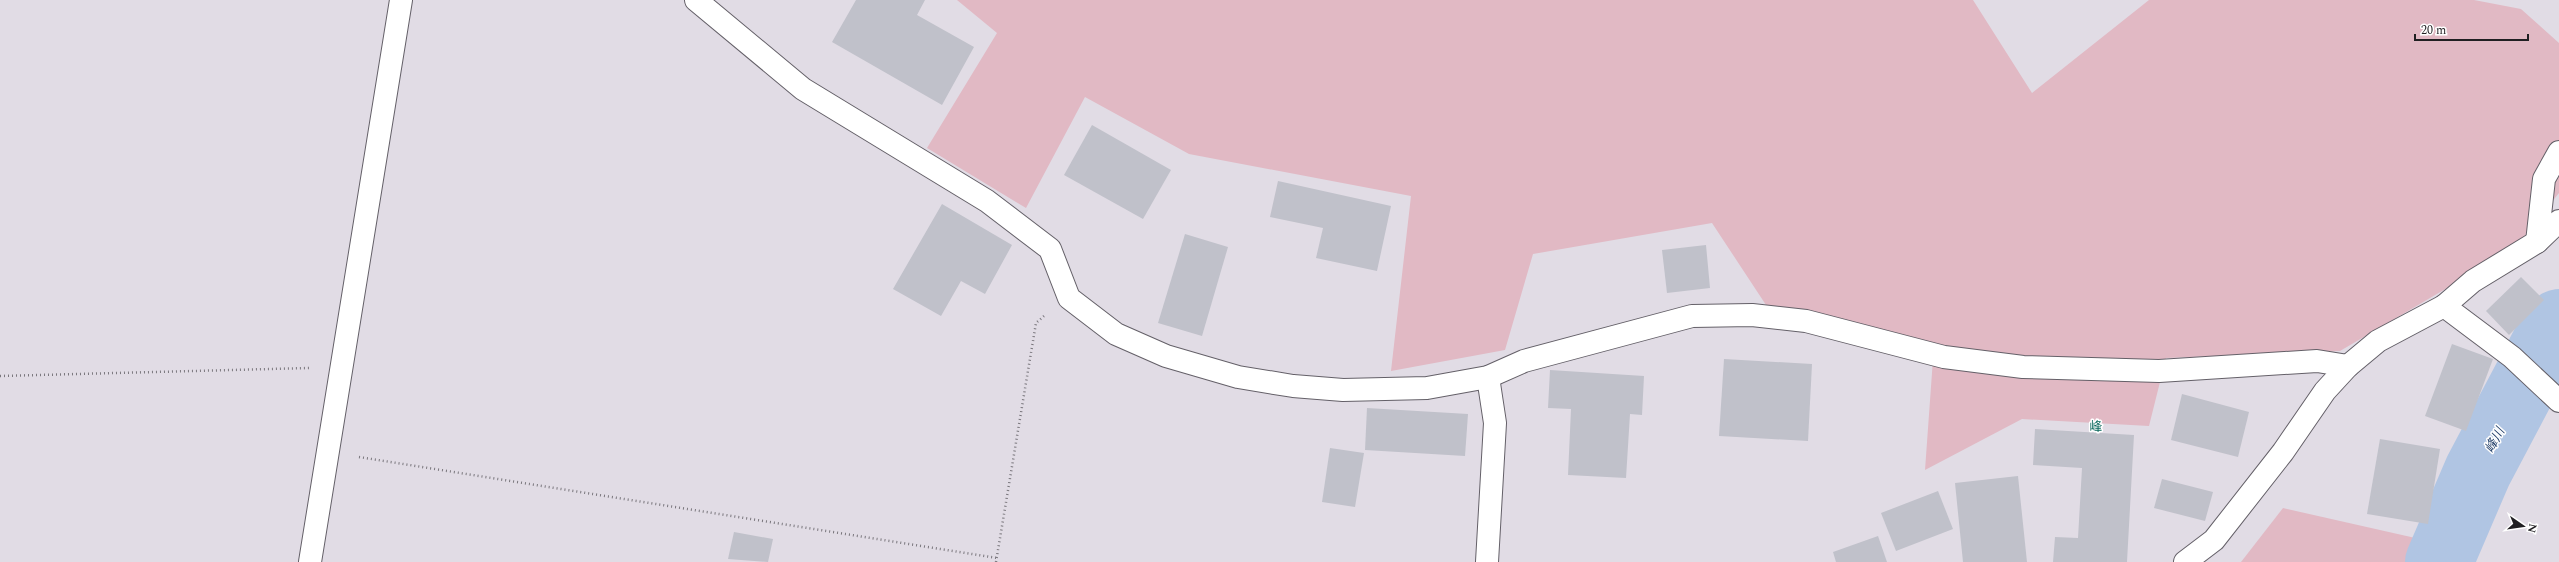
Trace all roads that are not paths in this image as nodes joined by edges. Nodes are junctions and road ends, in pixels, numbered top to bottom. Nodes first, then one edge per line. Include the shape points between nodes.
1 (401, 0) edge
2 (696, 0) edge
3 (2559, 152) edge
4 (2559, 221) edge
5 (2537, 242) junction
6 (2444, 306) junction
7 (2348, 366) junction
8 (1488, 377) junction
9 (2559, 401) edge
10 (310, 562) edge
11 (1487, 562) edge
12 (2185, 562) edge

1 - 10 street
2 - 8 street via 803,89 987,201 1050,249 1068,298 1116,334 1166,356 1238,377 1293,386 1343,390 1427,388
3 - 5 street via 2544,179
4 - 5 street
5 - 6 street via 2473,281
6 - 7 street via 2378,341
6 - 9 street via 2512,358
7 - 8 street via 2317,361 2159,371 2023,367 1944,356 1806,321 1752,315 1692,316 1524,361
7 - 12 street via 2325,391 2284,452 2214,540
8 - 11 street via 1495,423

